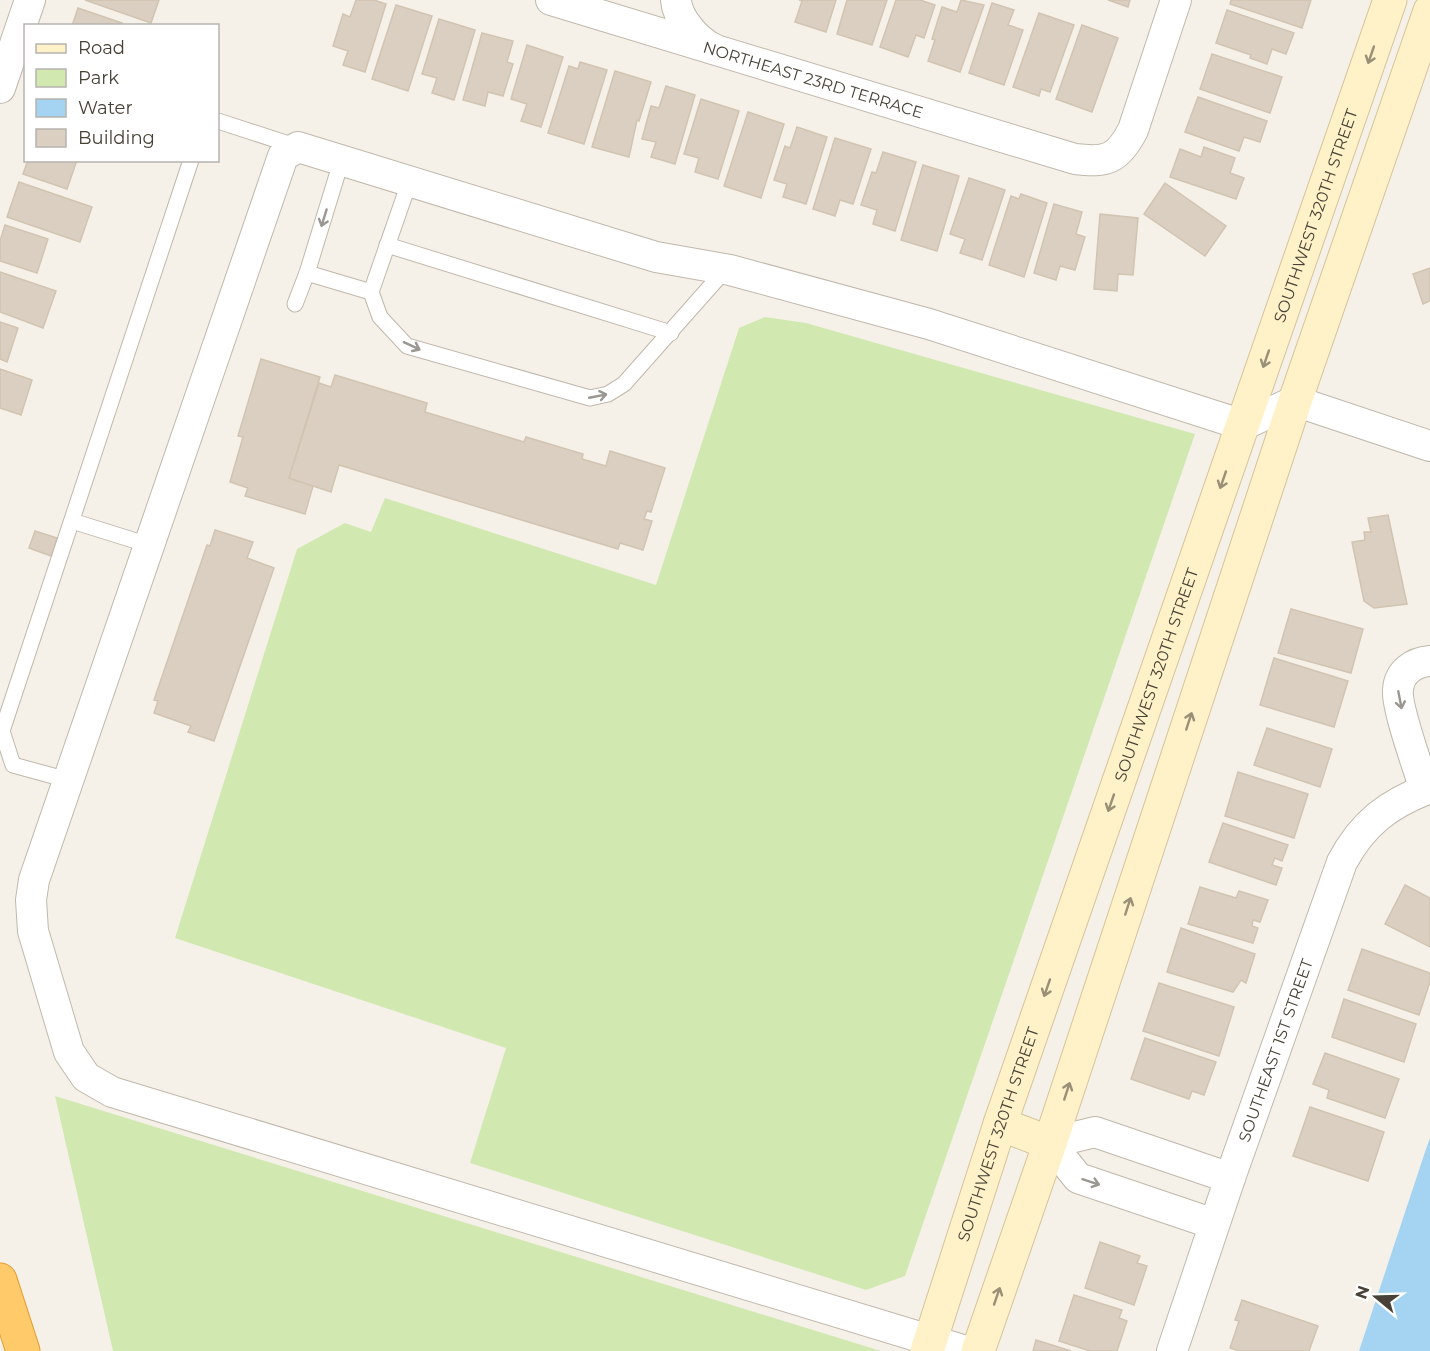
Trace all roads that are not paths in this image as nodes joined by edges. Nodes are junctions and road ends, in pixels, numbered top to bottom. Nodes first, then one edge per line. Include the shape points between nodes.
1 (610, 0) edge
2 (676, 0) edge
3 (1176, 0) edge
4 (1390, 0) edge
5 (562, 3) edge
6 (1430, 11) edge
7 (17, 17) edge
8 (717, 51) junction
9 (0, 88) edge
10 (219, 121) edge
11 (298, 147) junction
12 (190, 162) edge
13 (342, 162) junction
14 (410, 183) junction
15 (387, 245) junction
16 (725, 270) junction
17 (307, 273) junction
18 (371, 292) junction
19 (295, 304) dead end
20 (671, 333) junction
21 (1295, 401) junction
22 (1243, 425) junction
23 (1430, 446) edge
24 (72, 521) junction
25 (149, 545) junction
26 (1430, 661) edge
27 (68, 780) junction
28 (1428, 789) edge
29 (1000, 1124) junction
30 (1050, 1143) junction
31 (1153, 1152) junction
32 (1230, 1178) junction
33 (1137, 1198) junction
34 (1214, 1224) junction
35 (0, 1280) edge
36 (929, 1345) edge
37 (23, 1351) edge
38 (966, 1351) edge
39 (978, 1351) edge
40 (1172, 1351) edge

1 - 5 street
2 - 8 street via 695,35
3 - 8 street, NORTHEAST 23RD TERRACE via 1133,130 1122,150 1099,161 1075,159
4 -> 22 street, SOUTHWEST 320TH STREET
5 - 8 street, NORTHEAST 23RD TERRACE
6 - 21 street
7 - 9 street
10 - 11 lane
11 - 13 street
11 - 25 street via 284,156
12 - 24 lane
13 - 14 street
13 -> 17 lane
14 - 15 lane
14 - 16 street via 656,257
15 - 18 lane
15 - 20 lane
16 - 20 lane
16 - 22 street via 929,324
17 - 18 lane
17 - 19 lane
18 -> 20 lane via 380,317 406,346 591,398 624,384
21 - 22 street
21 - 23 street
30 -> 21 street
22 -> 29 street, SOUTHWEST 320TH STREET
24 - 25 lane
24 - 27 lane via 2,731 13,765
25 - 27 street
26 -> 28 street via 1407,670 1397,691
27 - 36 street via 34,880 32,919 69,1052 86,1077 98,1085
28 - 32 street, SOUTHEAST 1ST STREET via 1368,823 1342,862
29 - 30 street
29 - 36 street, SOUTHWEST 320TH STREET
30 - 31 street via 1095,1132
30 -> 33 street via 1078,1178
39 -> 30 street
31 - 32 street
31 - 33 street
32 - 34 street, SOUTHEAST 1ST STREET
33 - 34 street
34 - 40 street, SOUTHEAST 1ST STREET
35 - 37 highway
36 - 38 street

